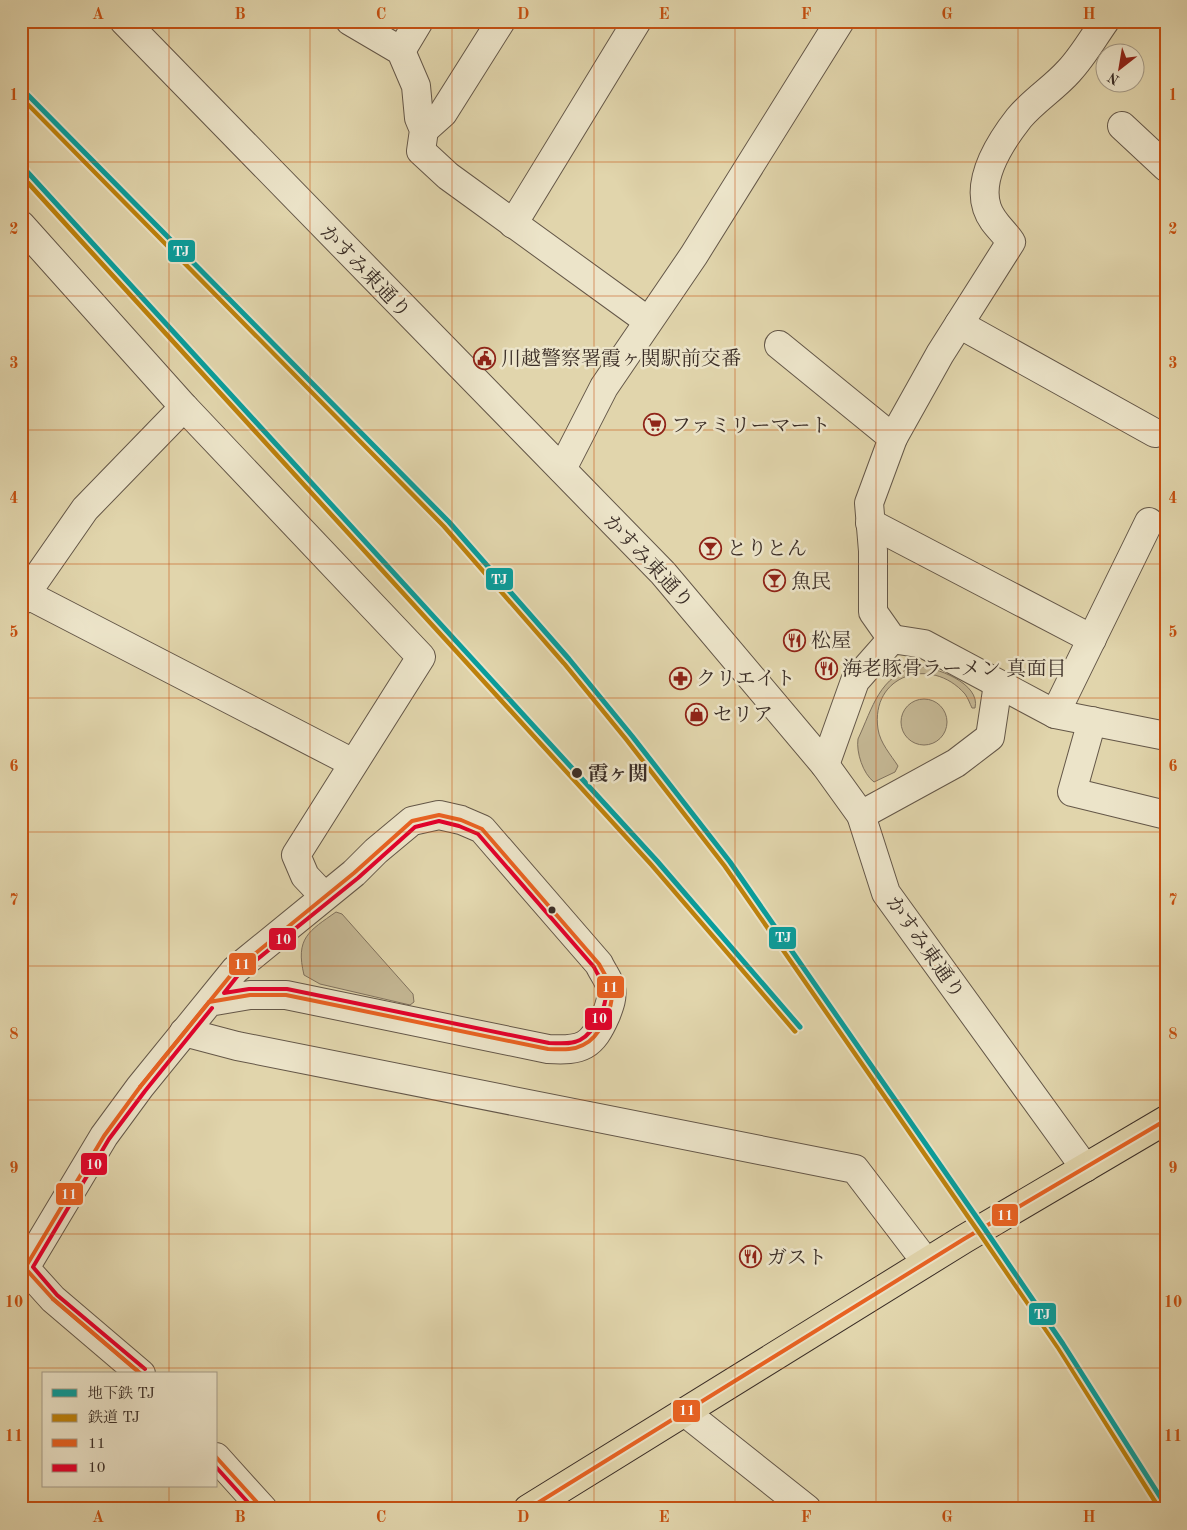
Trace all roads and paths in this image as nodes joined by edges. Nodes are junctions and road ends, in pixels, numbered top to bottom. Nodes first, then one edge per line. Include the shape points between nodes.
1 (124, 21) edge
2 (350, 21) edge
3 (419, 21) edge
4 (501, 21) edge
5 (636, 21) edge
6 (840, 21) edge
7 (1105, 21) edge
8 (401, 50) junction
9 (1122, 126) dead end
10 (424, 130) junction
11 (1166, 167) edge
12 (513, 224) junction
13 (21, 225) edge
14 (648, 321) junction
15 (959, 324) junction
16 (779, 345) dead end
17 (184, 407) junction
18 (1155, 433) dead end
19 (893, 438) junction
20 (562, 468) junction
21 (1149, 522) dead end
22 (870, 523) junction
23 (24, 597) edge
24 (892, 639) junction
25 (1092, 639) junction
26 (998, 684) junction
27 (1055, 714) junction
28 (1092, 721) junction
29 (1166, 736) edge
30 (353, 762) junction
31 (825, 765) junction
32 (861, 815) junction
33 (1166, 815) edge
34 (324, 896) junction
35 (209, 1002) junction
36 (184, 1032) junction
37 (1166, 1120) edge
38 (1085, 1168) junction
39 (926, 1262) junction
40 (23, 1271) edge
41 (139, 1372) edge
42 (686, 1412) junction
43 (218, 1459) edge
44 (262, 1509) edge
45 (528, 1509) edge
46 (807, 1509) edge

1 - 20 street, かすみ東通り
2 - 8 street
3 - 8 street
4 - 10 street via 443,113
5 - 12 street
6 - 14 street via 694,255
7 - 15 street via 1069,71 1020,118 989,170 984,189 987,208 995,224 1012,242
8 - 10 street via 416,86 419,118
9 - 11 street
10 - 12 street via 421,151 448,176
12 - 14 street
13 - 17 street
14 - 20 street via 604,387
15 - 18 street
15 - 19 street
16 - 19 street
17 - 23 street via 85,509
17 - 30 street via 421,657
19 - 22 street via 868,503
20 - 31 street, かすみ東通り via 662,573
21 - 25 street
22 - 24 street via 874,551 874,612
22 - 25 street
23 - 30 street
24 - 26 street via 924,644
24 - 31 street via 855,681
25 - 27 street
26 - 27 street
26 - 32 street via 990,737 956,764
27 - 28 street
28 - 29 street
28 - 33 street via 1072,792
30 - 34 street via 296,855 305,876
31 - 32 street, かすみ東通り
32 - 38 street, かすみ東通り via 886,893
34 - 35 street via 234,970
34 - 35 street via 354,874 412,820 439,815 482,829 599,964 611,988 610,1004 598,1034 586,1045 548,1050 286,995 250,995
35 - 36 street
36 - 39 street via 237,1046 855,1169
36 - 40 street via 104,1136
37 - 38 main road
38 - 39 main road
39 - 42 main road
40 - 41 street
42 - 45 main road
42 - 46 street
43 - 44 street

